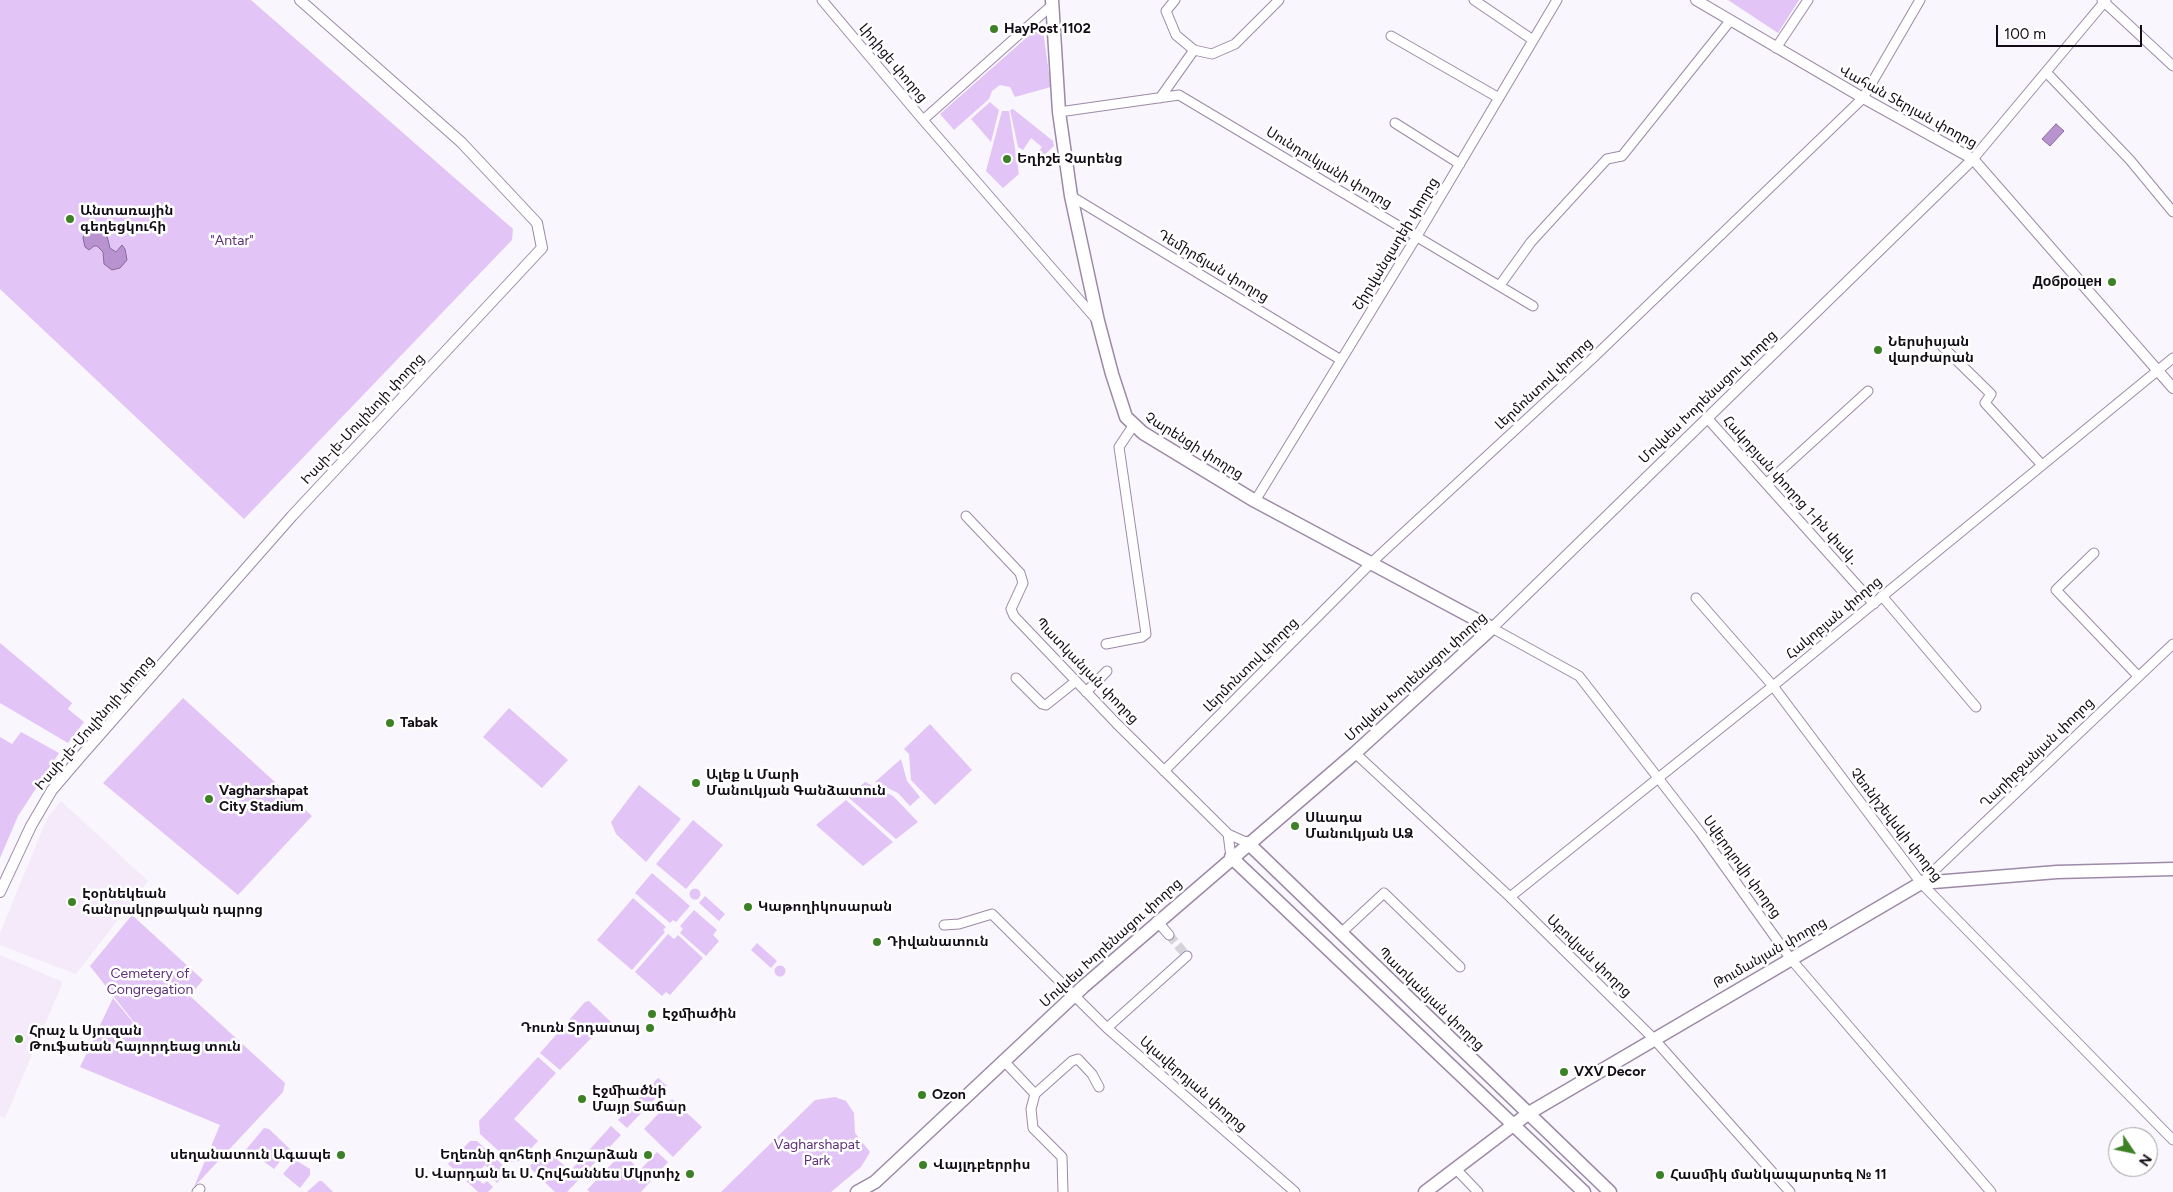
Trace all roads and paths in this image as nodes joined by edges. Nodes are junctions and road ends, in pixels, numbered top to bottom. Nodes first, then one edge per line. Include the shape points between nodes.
1 (300, 0) edge
2 (822, 0) edge
3 (1175, 0) edge
4 (1279, 0) edge
5 (1474, 0) edge
6 (1557, 0) edge
7 (1696, 0) edge
8 (1808, 0) edge
9 (1920, 0) edge
10 (2104, 1) edge
11 (1052, 3) edge
12 (1730, 20) junction
13 (1391, 36) dead end
14 (1533, 40) junction
15 (1776, 48) junction
16 (1194, 50) junction
17 (2173, 66) edge
18 (2046, 72) junction
19 (1160, 98) junction
20 (1499, 98) junction
21 (1863, 98) junction
22 (1059, 112) junction
23 (923, 120) junction
24 (1395, 123) dead end
25 (1973, 159) junction
26 (1460, 164) junction
27 (1071, 196) junction
28 (2173, 212) edge
29 (1417, 236) junction
30 (1500, 285) junction
31 (1533, 306) dead end
32 (1098, 321) junction
33 (1942, 346) dead end
34 (2173, 358) edge
35 (1341, 360) junction
36 (2158, 370) junction
37 (2173, 388) edge
38 (1868, 391) dead end
39 (1708, 419) junction
40 (1133, 426) junction
41 (2042, 465) junction
42 (1767, 482) junction
43 (1254, 501) junction
44 (966, 516) dead end
45 (2094, 553) dead end
46 (1371, 564) junction
47 (1882, 596) junction
48 (1696, 598) dead end
49 (1874, 604) junction
50 (1492, 628) junction
51 (1106, 644) dead end
52 (2173, 644) edge
53 (1107, 671) dead end
54 (2138, 676) junction
55 (1016, 678) dead end
56 (1076, 681) junction
57 (1773, 686) junction
58 (1086, 692) junction
59 (1976, 707) dead end
60 (1355, 753) junction
61 (1164, 772) junction
62 (1657, 778) junction
63 (1228, 834) junction
64 (1248, 843) junction
65 (1231, 858) junction
66 (2173, 869) edge
67 (1921, 882) junction
68 (0, 892) edge
69 (1510, 897) junction
70 (1157, 922) junction
71 (944, 925) dead end
72 (1341, 933) junction
73 (1169, 935) tunnel mouth
74 (1187, 956) dead end
75 (1790, 958) junction
76 (1460, 967) dead end
77 (1073, 996) junction
78 (1107, 1028) junction
79 (1654, 1038) junction
80 (1003, 1060) junction
81 (1099, 1087) dead end
82 (1035, 1094) junction
83 (1529, 1113) junction
84 (1513, 1125) junction
85 (2173, 1140) edge
86 (1455, 1168) junction
87 (860, 1191) edge
88 (1063, 1192) edge
89 (1294, 1192) edge
90 (1425, 1192) edge
91 (1478, 1192) edge
92 (1584, 1192) edge
93 (1610, 1192) edge
94 (1790, 1192) edge
95 (1991, 1192) edge

1 - 68 street, Իսսի-լե-Մուլինոյի փողոց via 461,142 537,223 542,248 292,516 82,755 48,797
2 - 23 street, Լիդիցե փողոց
3 - 16 street via 1166,11 1176,35
4 - 16 street via 1236,44 1212,54
5 - 14 street
6 - 14 street, Շիրվանզադեի փողոց
7 - 12 street, Վահան Տերյան փողոց
8 - 15 street
9 - 21 street, Լերմոնտով փողոց
10 - 17 street
10 - 18 street
11 - 22 main road, Չարենցի փողոց
11 - 23 street
12 - 15 street, Վահան Տերյան փողոց
12 - 30 street via 1622,156 1607,159 1531,242
13 - 20 street
14 - 20 street, Շիրվանզադեի փողոց
15 - 21 street, Վահան Տերյան փողոց
16 - 19 street
18 - 25 street
18 - 28 street via 2130,160
19 - 22 street, Սունդուկյանի փողոց
19 - 29 street, Սունդուկյանի փողոց via 1179,94
20 - 26 street, Շիրվանզադեի փողոց
21 - 25 street, Վահան Տերյան փողոց
21 - 46 street, Լերմոնտով փողոց via 1593,358
22 - 27 main road, Չարենցի փողոց
23 - 32 street, Լիդիցե փողոց
24 - 26 street
25 - 36 street, Վահան Տերյան փողոց
25 - 39 street, Մովսես Խորենացու փողոց
26 - 29 street, Շիրվանզադեի փողոց
27 - 32 main road, Չարենցի փողոց
27 - 35 street, Դեմիրճյան փողոց
29 - 30 street, Սունդուկյանի փողոց
29 - 35 street, Շիրվանզադեի փողոց
30 - 31 street, Սունդուկյանի փողոց
32 - 40 main road, Չարենցի փողոց via 1126,417
33 - 41 street via 1991,394 1985,403
34 - 36 street, Հակոբյան փողոց
35 - 43 street, Շիրվանզադեի փողոց
36 - 37 street, Վահան Տերյան փողոց
36 - 41 street, Հակոբյան փողոց
38 - 42 street
39 - 42 street, Հակոբյան փողոց 1-ին փակ․
39 - 50 street, Մովսես Խորենացու փողոց
40 - 43 main road, Չարենցի փողոց
40 - 51 street via 1119,447 1146,634
41 - 47 street, Հակոբյան փողոց
42 - 49 street, Հակոբյան փողոց 1-ին փակ․
43 - 46 main road, Չարենցի փողոց
44 - 56 street, Պատկանյան փողոց via 1020,573 1023,583 1011,609 1014,616
45 - 54 street via 2056,590
46 - 50 main road, Չարենցի փողոց
46 - 61 street, Լերմոնտով փողոց
47 - 49 street, Հակոբյան փողոց
47 - 59 street
48 - 57 street, Չեռնիշեվսկի փողոց
49 - 57 street, Հակոբյան փողոց
50 - 60 main road, Մովսես Խորենացու փողոց
50 - 62 street, Սվերդլովի փողոց via 1579,676
52 - 54 street, Ղարիբջանյան փողոց
53 - 58 street
54 - 67 street, Ղարիբջանյան փողոց
55 - 56 street via 1046,705
56 - 58 street, Պատկանյան փողոց
57 - 62 street, Հակոբյան փողոց
57 - 67 street, Չեռնիշեվսկի փողոց
58 - 61 street, Պատկանյան փողոց
60 - 64 main road, Մովսես Խորենացու փողոց
60 - 69 street, Աբովյան փողոց
61 - 63 street, Պատկանյան փողոց
62 - 69 street, Հակոբյան փողոց
62 - 75 street, Սվերդլովի փողոց
63 - 64 street, Պատկանյան փողոց
63 - 65 street
64 - 65 main road, Մովսես Խորենացու փողոց
64 - 72 main road, Պատկանյան փողոց
65 - 70 main road, Մովսես Խորենացու փողոց
65 - 84 main road
66 - 67 main road, Թումանյան փողոց via 2057,872
67 - 75 main road, Թումանյան փողոց
67 - 85 street, Չեռնիշեվսկի փողոց
69 - 79 street, Աբովյան փողոց
70 - 73 street
70 - 77 main road, Մովսես Խորենացու փողոց
71 - 77 street, Ալավերդյան փողոց via 992,914
72 - 76 street via 1384,892
72 - 83 main road, Պատկանյան փողոց
74 - 78 street
75 - 79 main road, Թումանյան փողոց
75 - 95 street, Սվերդլովի փողոց
77 - 78 street, Ալավերդյան փողոց
77 - 80 main road, Մովսես Խորենացու փողոց
78 - 89 street, Ալավերդյան փողոց
79 - 83 main road, Թումանյան փողոց
79 - 94 street, Աբովյան փողոց
80 - 82 street
80 - 87 main road, Մովսես Խորենացու փողոց via 874,1182
81 - 82 street via 1078,1059
82 - 88 street via 1031,1119 1034,1128 1062,1157
83 - 84 main road, Թումանյան փողոց
83 - 93 main road, Պատկանյան փողոց
84 - 86 main road, Թումանյան փողոց
84 - 92 main road
86 - 90 main road, Թումանյան փողոց
86 - 91 street

